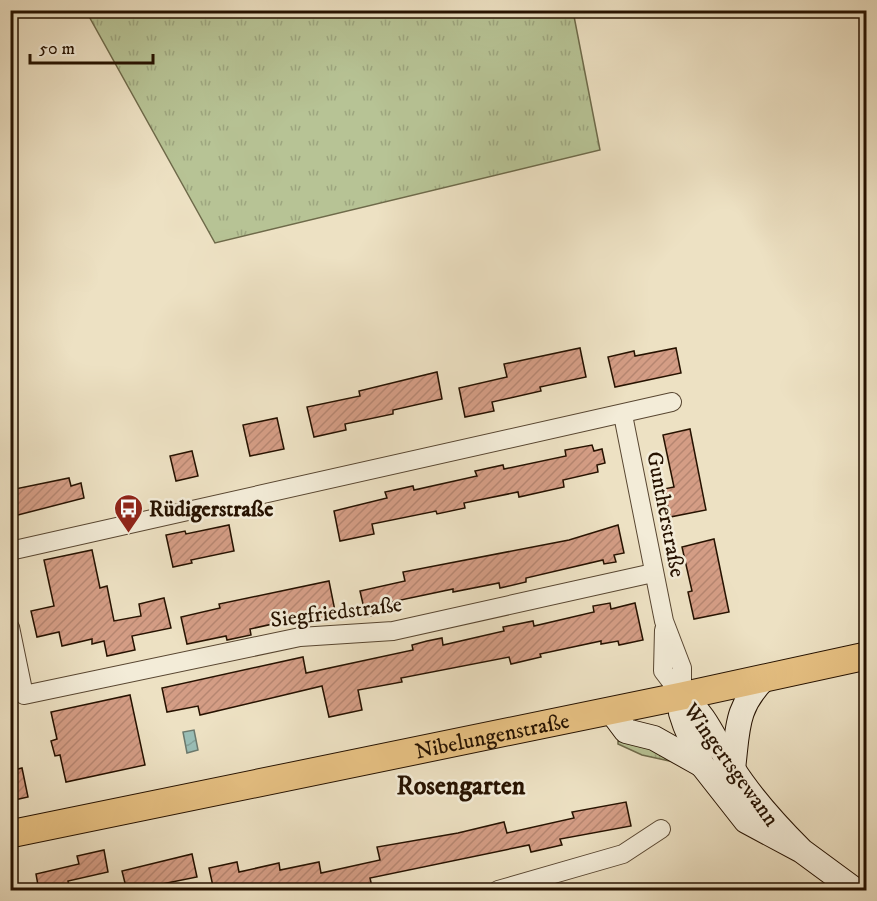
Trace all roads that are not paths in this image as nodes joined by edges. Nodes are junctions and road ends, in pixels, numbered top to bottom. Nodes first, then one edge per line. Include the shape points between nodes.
1 (672, 402) dead end
2 (623, 415) junction
3 (10, 550) edge
4 (653, 573) junction
5 (10, 627) edge
6 (867, 656) edge
7 (766, 677) junction
8 (682, 696) junction
9 (611, 711) junction
10 (702, 765) junction
11 (732, 769) junction
12 (661, 829) dead end
13 (10, 834) edge
14 (802, 851) junction
15 (498, 891) edge
16 (855, 891) edge

1 - 2 street
2 - 3 street
2 - 4 street, Guntherstraße
4 - 5 street, Siegfriedstraße via 393,631 300,637 24,695
4 - 8 street, Guntherstraße via 664,621 682,668
6 - 7 main road, Nibelungenstraße
7 - 8 main road, Nibelungenstraße
7 - 11 main road via 744,702
8 - 9 main road, Nibelungenstraße
8 - 10 main road, Wingertsgewann via 681,713
8 - 11 main road, Wingertsgewann via 697,707
9 - 10 main road via 626,731 654,738
9 - 13 main road, Nibelungenstraße
10 - 14 main road, Wingertsgewann via 746,821
11 - 14 main road, Wingertsgewann
12 - 15 street via 623,854
14 - 16 main road, Wingertsgewann

